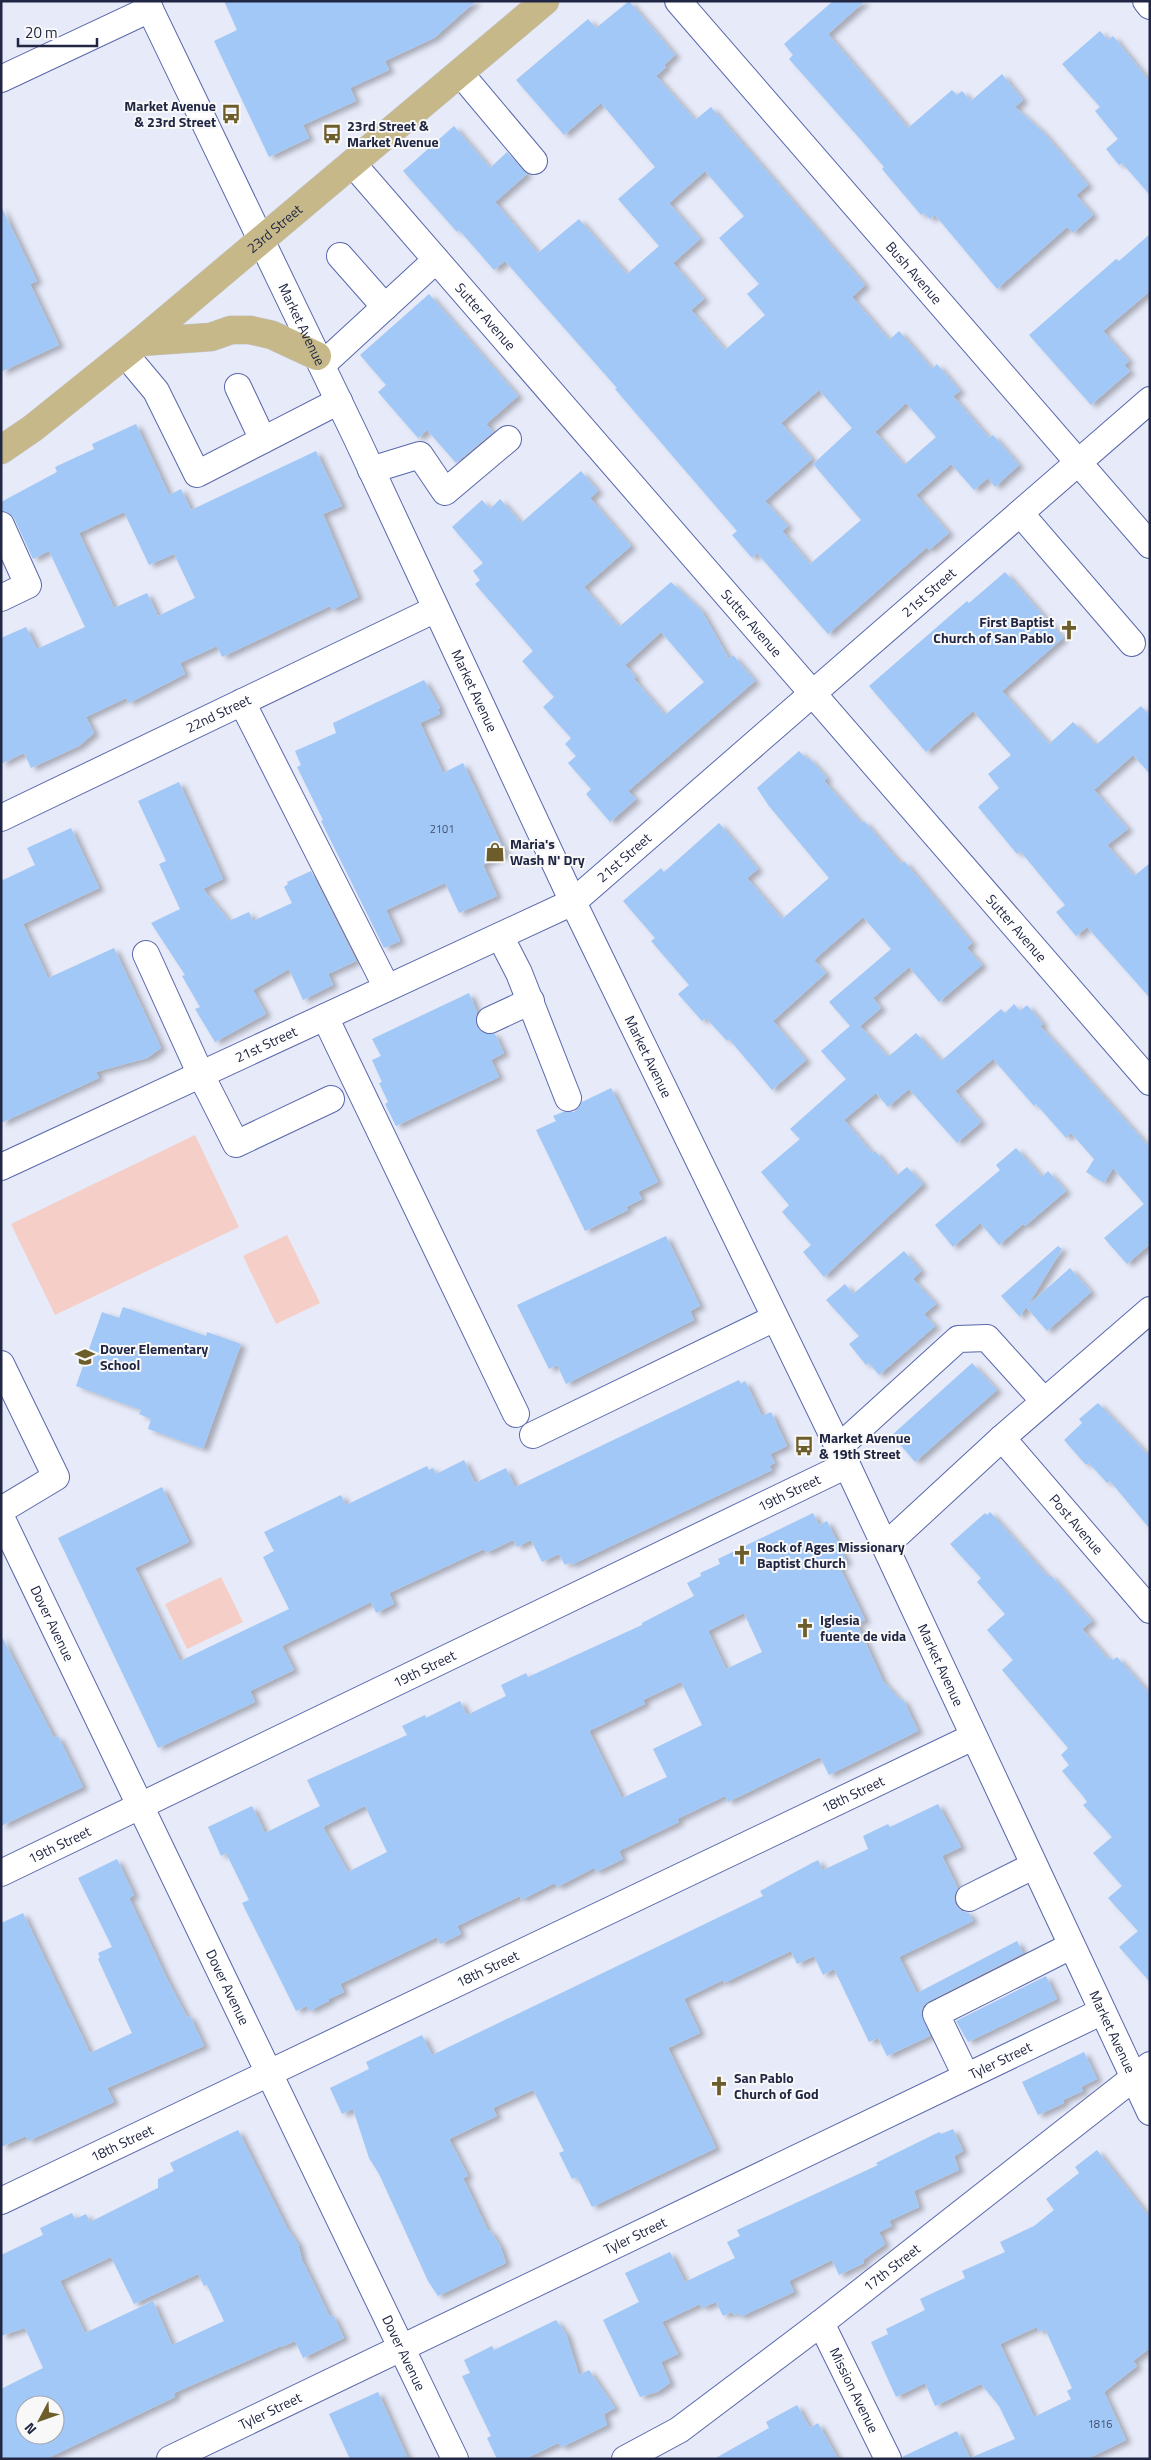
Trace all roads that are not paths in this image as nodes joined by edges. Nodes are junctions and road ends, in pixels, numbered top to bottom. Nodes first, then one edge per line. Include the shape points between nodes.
1 (544, 1) edge
2 (678, 1) edge
3 (1146, 1) edge
4 (148, 5) edge
5 (1150, 6) edge
6 (460, 73) junction
7 (1, 79) edge
8 (534, 161) dead end
9 (353, 164) junction
10 (262, 241) junction
11 (340, 256) dead end
12 (436, 260) junction
13 (385, 307) junction
14 (133, 348) junction
15 (320, 360) junction
16 (238, 387) dead end
17 (1150, 400) edge
18 (339, 401) junction
19 (508, 439) dead end
20 (263, 440) junction
21 (1, 450) edge
22 (1078, 462) junction
23 (372, 470) junction
24 (1020, 513) junction
25 (1, 525) edge
26 (1150, 545) edge
27 (1, 598) edge
28 (436, 609) junction
29 (1132, 644) dead end
30 (813, 694) junction
31 (242, 702) junction
32 (1, 818) edge
33 (573, 902) junction
34 (500, 936) junction
35 (146, 954) dead end
36 (387, 988) junction
37 (531, 1001) junction
38 (325, 1017) junction
39 (490, 1020) dead end
40 (201, 1075) junction
41 (1150, 1082) edge
42 (568, 1098) dead end
43 (331, 1099) dead end
44 (1, 1167) edge
45 (1150, 1310) edge
46 (775, 1318) junction
47 (1, 1364) edge
48 (1044, 1401) junction
49 (516, 1414) dead end
50 (533, 1435) dead end
51 (1002, 1438) junction
52 (842, 1456) junction
53 (3, 1523) edge
54 (884, 1546) junction
55 (1150, 1610) edge
56 (973, 1737) junction
57 (142, 1806) junction
58 (1033, 1866) junction
59 (1, 1873) edge
60 (969, 1898) dead end
61 (1071, 1946) junction
62 (1101, 2012) junction
63 (270, 2072) junction
64 (1142, 2072) edge
65 (966, 2076) junction
66 (1150, 2112) edge
67 (1, 2201) edge
68 (821, 2323) junction
69 (400, 2349) junction
70 (170, 2459) edge
71 (455, 2459) edge
72 (625, 2459) edge
73 (888, 2459) edge

1 - 6 main road, 23rd Street
2 - 22 street, Bush Avenue
3 - 5 street
4 - 7 street
4 - 10 street, Market Avenue
6 - 8 street
6 - 9 main road, 23rd Street
9 - 10 main road, 23rd Street
9 - 12 street, Sutter Avenue
10 - 14 main road, 23rd Street
10 - 15 street, Market Avenue
11 - 13 street
12 - 13 street
12 - 30 street, Sutter Avenue
13 - 15 street
14 - 15 main road via 211,337 231,330 250,330 272,335
14 - 20 street via 197,474
14 - 21 main road, 23rd Street
15 - 18 street, Market Avenue
16 - 20 street
17 - 22 street, 21st Street
18 - 20 street
18 - 23 street, Market Avenue
19 - 23 street via 445,492 420,454
22 - 24 street, 21st Street
22 - 26 street, Bush Avenue
23 - 28 street, Market Avenue
24 - 29 street
24 - 30 street, 21st Street
25 - 27 street via 28,585
28 - 31 street, 22nd Street
28 - 33 street, Market Avenue
30 - 33 street, 21st Street
30 - 41 street, Sutter Avenue
31 - 32 street, 22nd Street
31 - 36 street
33 - 34 street, 21st Street
33 - 46 street, Market Avenue
34 - 36 street, 21st Street
34 - 37 street
35 - 40 street
36 - 38 street, 21st Street
37 - 39 street
37 - 42 street
38 - 40 street, 21st Street
38 - 49 street
40 - 43 street via 236,1144
40 - 44 street, 21st Street
45 - 48 street
46 - 50 street
46 - 52 street, Market Avenue
47 - 53 street via 56,1477
48 - 51 street
48 - 52 street, 19th Street via 987,1338 958,1339
51 - 54 street
51 - 55 street, Post Avenue
52 - 54 street, Market Avenue
52 - 57 street, 19th Street
53 - 57 street, Dover Avenue
54 - 56 street, Market Avenue
56 - 58 street, Market Avenue
56 - 63 street, 18th Street
57 - 59 street, 19th Street
57 - 63 street, Dover Avenue
58 - 60 street
58 - 61 street, Market Avenue
61 - 62 street, Market Avenue
61 - 65 street via 936,2014
62 - 64 street, Market Avenue
62 - 65 street, Tyler Street
63 - 67 street, 18th Street
63 - 69 street, Dover Avenue
64 - 66 street, Market Avenue
64 - 68 street, 17th Street
65 - 69 street, Tyler Street
68 - 72 street, 17th Street via 679,2430
68 - 73 street, Mission Avenue
69 - 70 street, Tyler Street
69 - 71 street, Dover Avenue

